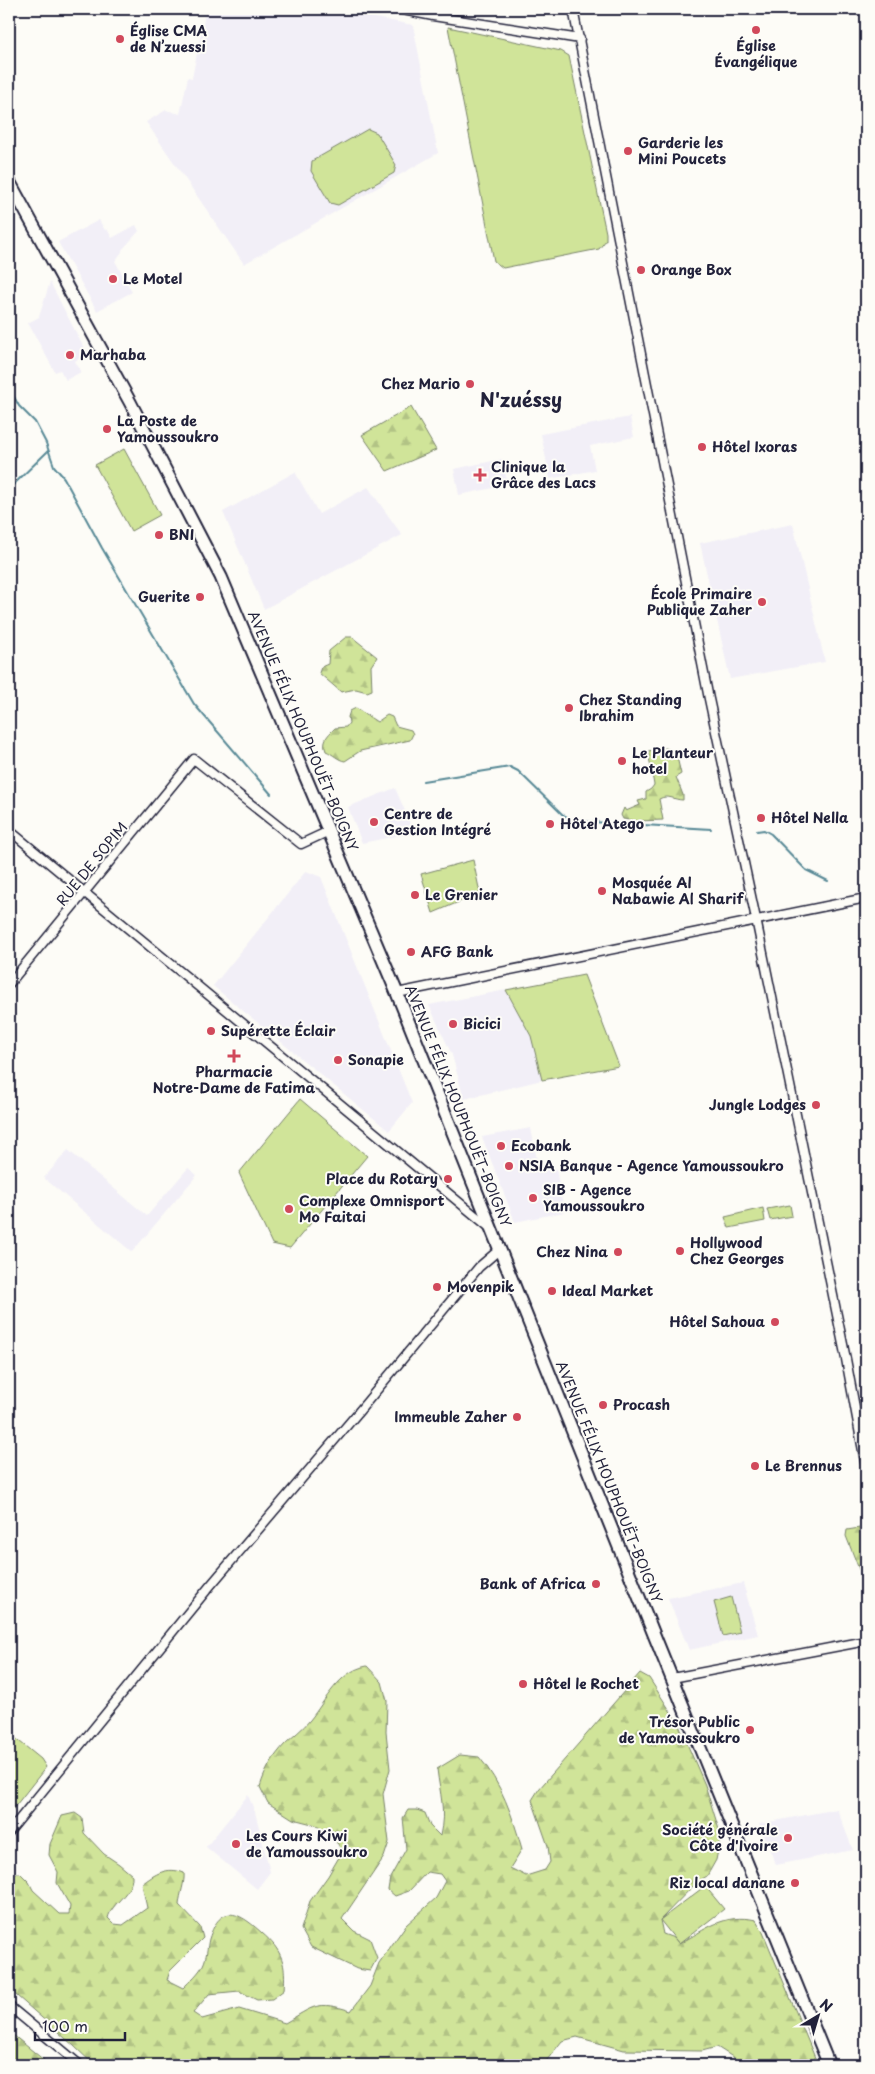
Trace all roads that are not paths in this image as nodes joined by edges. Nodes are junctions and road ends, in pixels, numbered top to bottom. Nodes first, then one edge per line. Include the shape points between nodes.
1 (398, 9) edge
2 (573, 9) edge
3 (580, 39) junction
4 (9, 181) edge
5 (9, 830) edge
6 (329, 831) junction
7 (84, 892) junction
8 (866, 898) edge
9 (756, 919) junction
10 (9, 984) edge
11 (397, 993) junction
12 (491, 1228) junction
13 (500, 1249) junction
14 (866, 1467) edge
15 (866, 1641) edge
16 (672, 1678) junction
17 (9, 1832) edge
18 (9, 2006) edge
19 (80, 2065) edge
20 (830, 2065) edge

1 - 3 street
2 - 3 street
3 - 9 street via 709,699
4 - 6 highway, AVENUE FÉLIX HOUPHOUËT-BOIGNY via 217,568
5 - 7 street
6 - 7 street, RUE DE SOPIM via 301,844 194,759
6 - 11 highway, AVENUE FÉLIX HOUPHOUËT-BOIGNY
7 - 10 street, RUE DE SOPIM
7 - 12 street
8 - 9 street
9 - 11 street
9 - 14 street
11 - 12 highway, AVENUE FÉLIX HOUPHOUËT-BOIGNY
12 - 13 highway, AVENUE FÉLIX HOUPHOUËT-BOIGNY
13 - 16 highway, AVENUE FÉLIX HOUPHOUËT-BOIGNY
13 - 17 street via 479,1267 210,1586
15 - 16 street
16 - 20 highway, AVENUE FÉLIX HOUPHOUËT-BOIGNY
18 - 19 street

